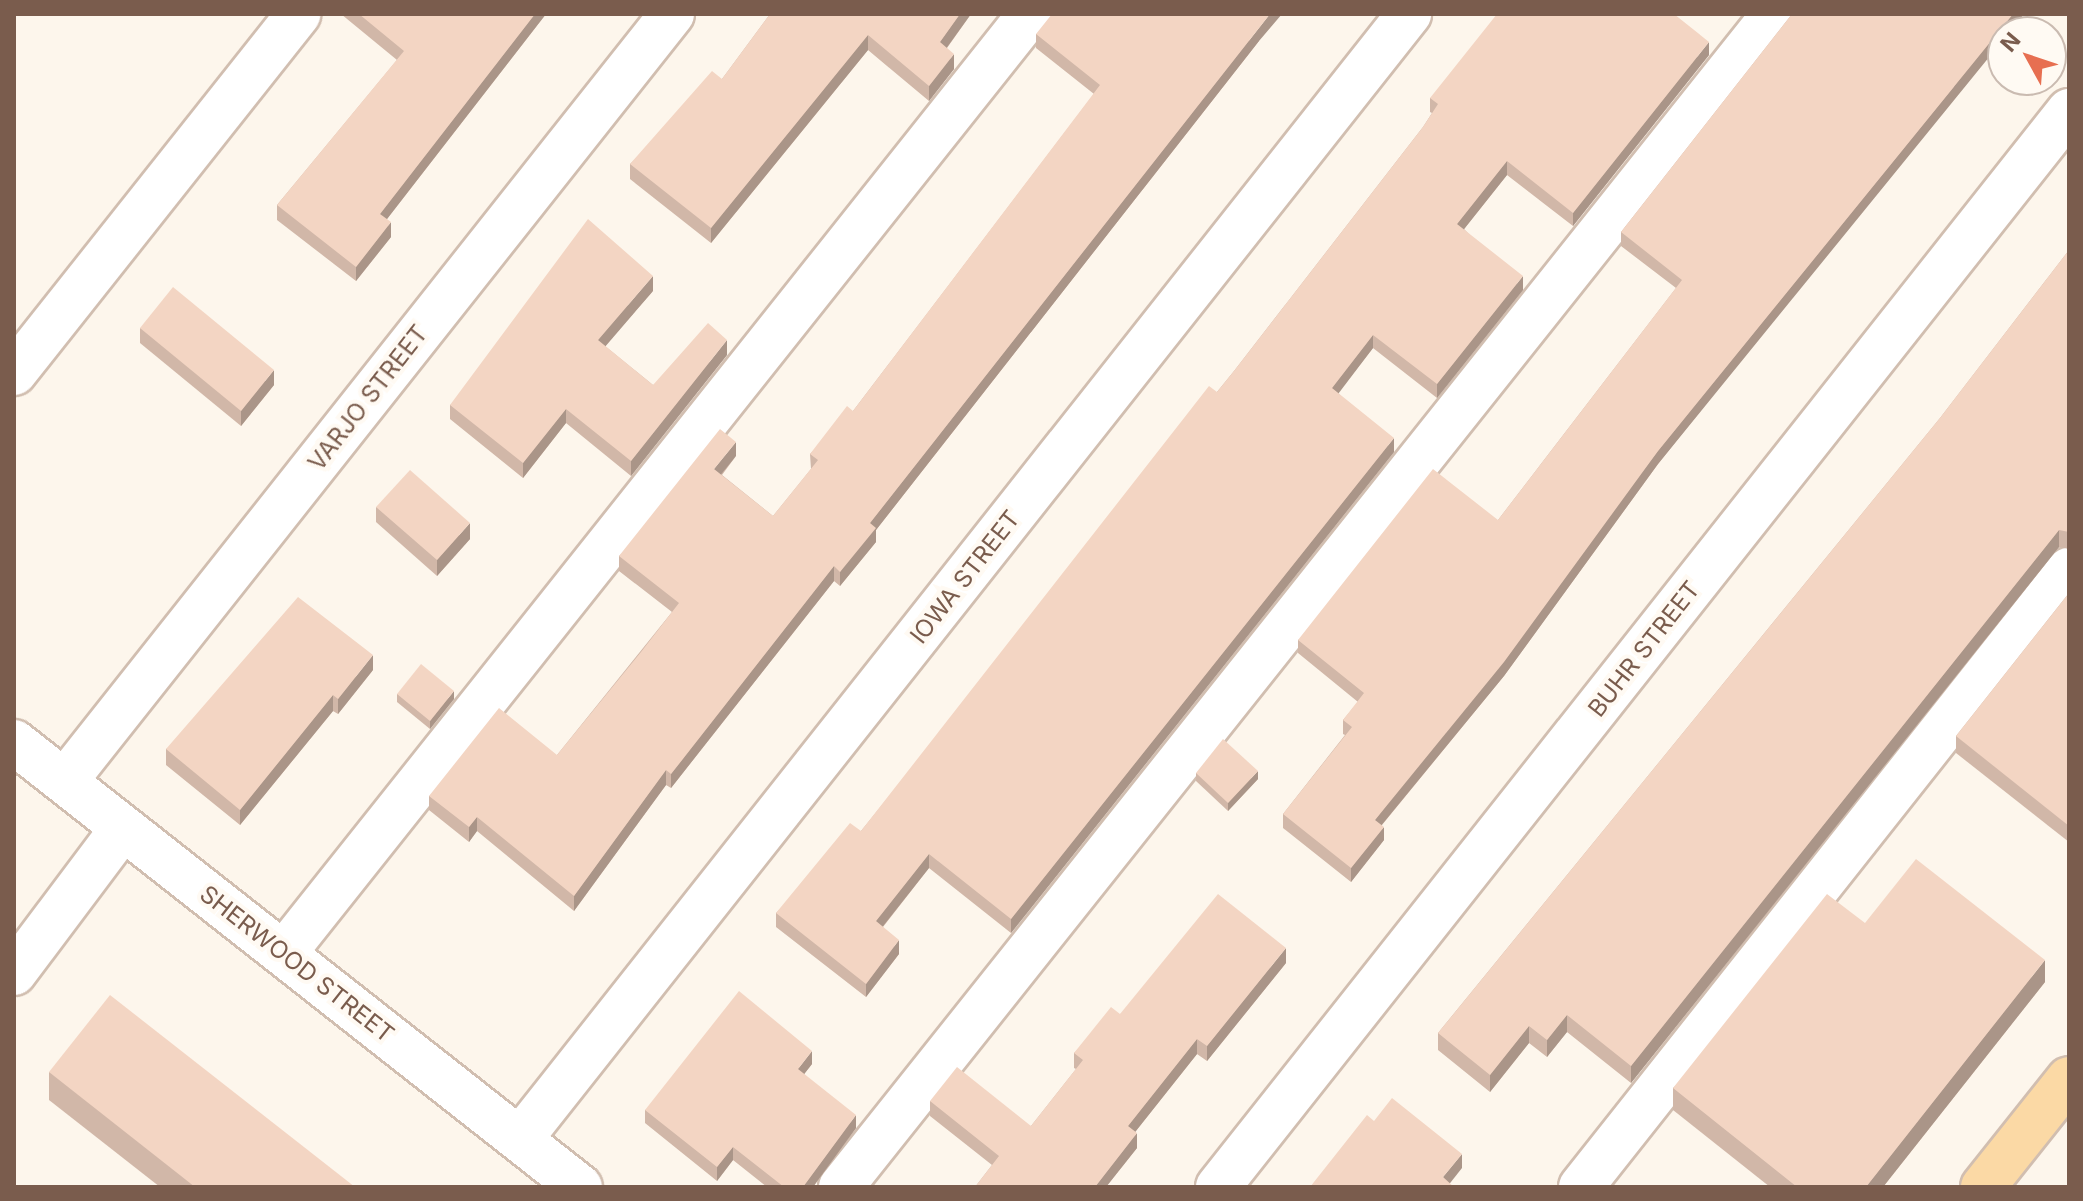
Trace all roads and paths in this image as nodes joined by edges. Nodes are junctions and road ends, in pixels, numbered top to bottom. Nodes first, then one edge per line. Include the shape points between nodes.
1 (299, 14) edge
2 (672, 14) edge
3 (1030, 14) edge
4 (1409, 14) edge
5 (1774, 14) edge
6 (2069, 111) edge
7 (14, 373) edge
8 (2069, 570) edge
9 (14, 742) edge
10 (65, 781) junction
11 (123, 828) junction
12 (284, 953) junction
13 (14, 973) edge
14 (2069, 1079) edge
15 (520, 1139) junction
16 (580, 1187) edge
17 (841, 1187) edge
18 (1218, 1187) edge
19 (1581, 1187) edge
20 (1983, 1187) edge

1 - 7 street
2 - 10 street, VARJO STREET
3 - 12 street
4 - 15 street, IOWA STREET
5 - 17 street
6 - 18 street, BUHR STREET
8 - 19 street
9 - 10 street, SHERWOOD STREET
10 - 11 street, SHERWOOD STREET
11 - 12 street, SHERWOOD STREET
11 - 13 street
12 - 15 street, SHERWOOD STREET
14 - 20 main road
15 - 16 street, SHERWOOD STREET

